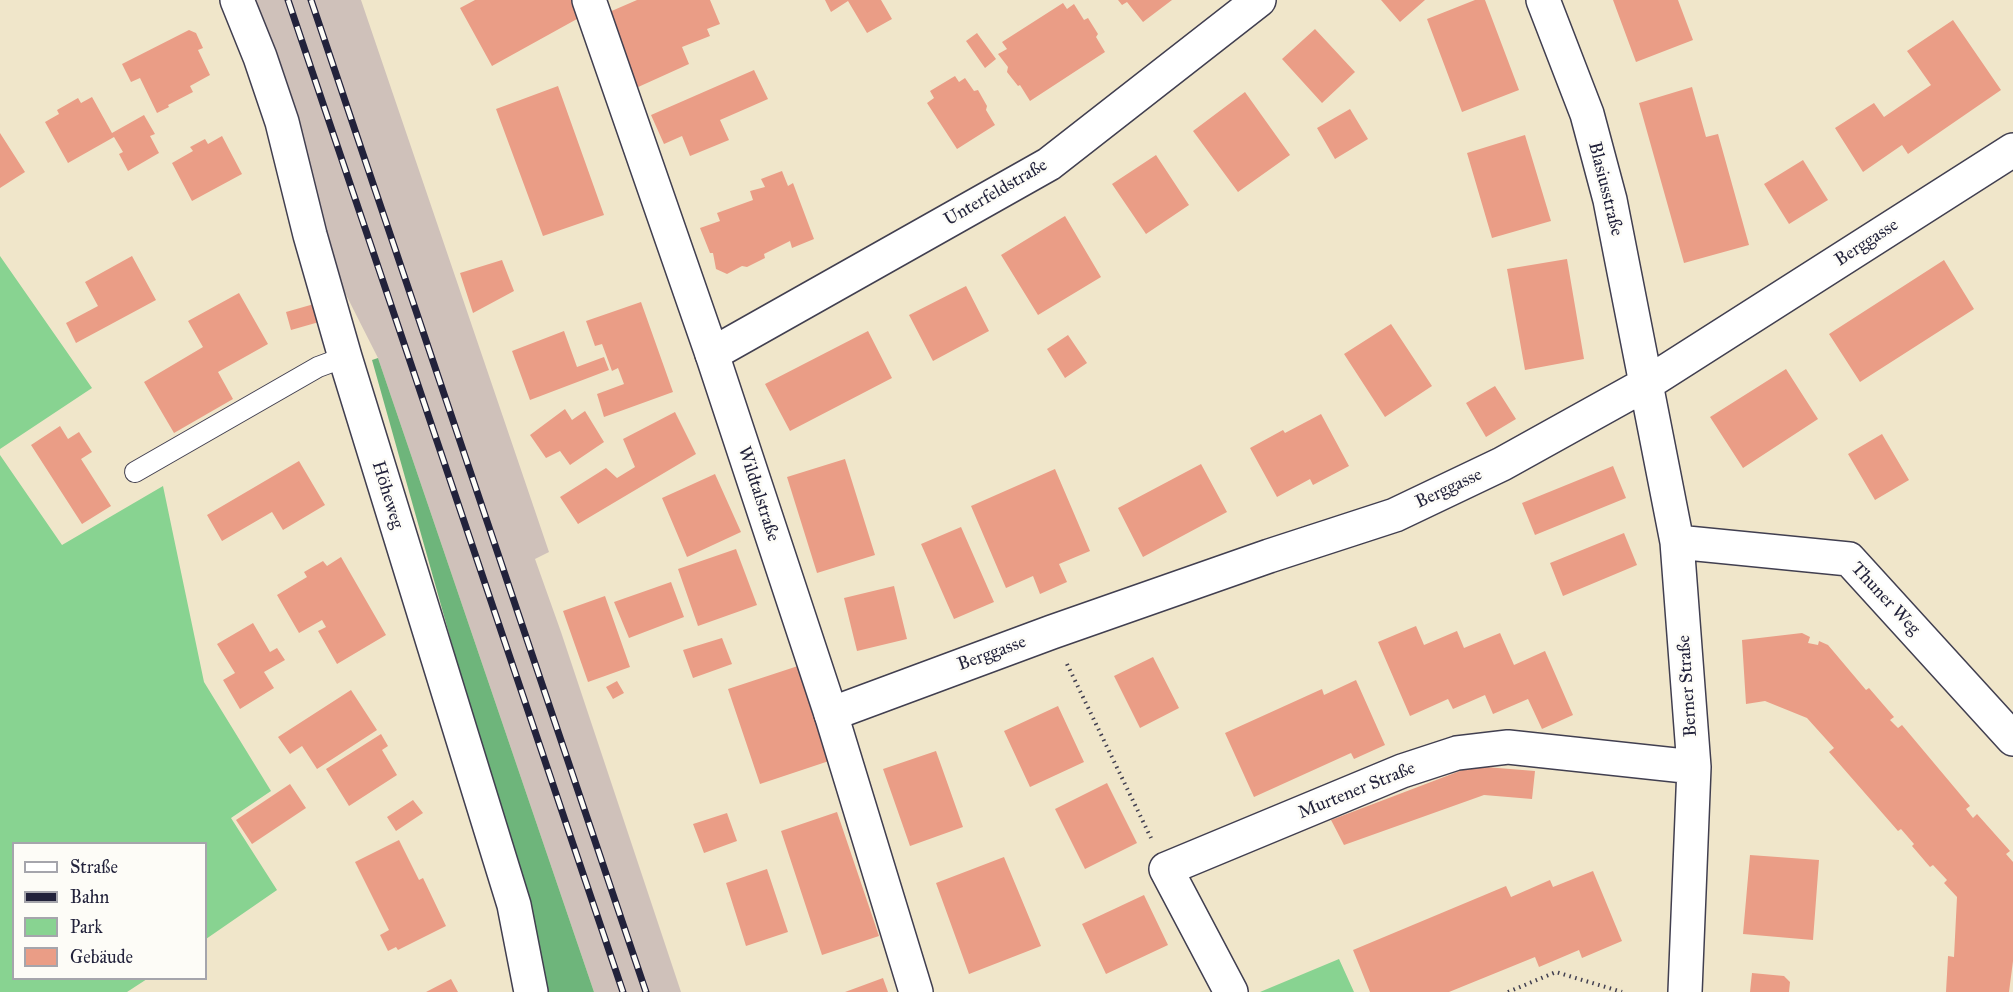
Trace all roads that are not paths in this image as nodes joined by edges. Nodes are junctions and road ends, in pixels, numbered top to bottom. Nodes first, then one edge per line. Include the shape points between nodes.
1 (237, 0) edge
2 (589, 0) edge
3 (1259, 0) edge
4 (1543, 0) edge
5 (2013, 150) edge
6 (712, 354) junction
7 (345, 357) junction
8 (1646, 384) junction
9 (135, 472) dead end
10 (1677, 542) junction
11 (831, 714) junction
12 (2013, 739) edge
13 (1694, 767) junction
14 (531, 992) edge
15 (916, 992) edge
16 (1231, 992) edge
17 (1685, 992) edge

1 - 7 street, Höheweg via 282,122
2 - 6 street, Wildtalstraße
3 - 6 street, Unterfeldstraße via 1049,164
4 - 8 street, Blasiusstraße via 1587,114 1607,189
5 - 8 street, Berggasse
6 - 11 street, Wildtalstraße
7 - 9 lane via 318,366
7 - 14 street, Höheweg via 514,905
8 - 10 street, Berner Straße
8 - 11 street, Berggasse via 1502,464 1395,515 1052,632
10 - 12 street, Thuner Weg via 1849,559
10 - 13 street, Berner Straße
11 - 15 street, Wildtalstraße
13 - 16 street, Murtener Straße via 1508,747 1457,753 1402,771 1166,868
13 - 17 street, Berner Straße

